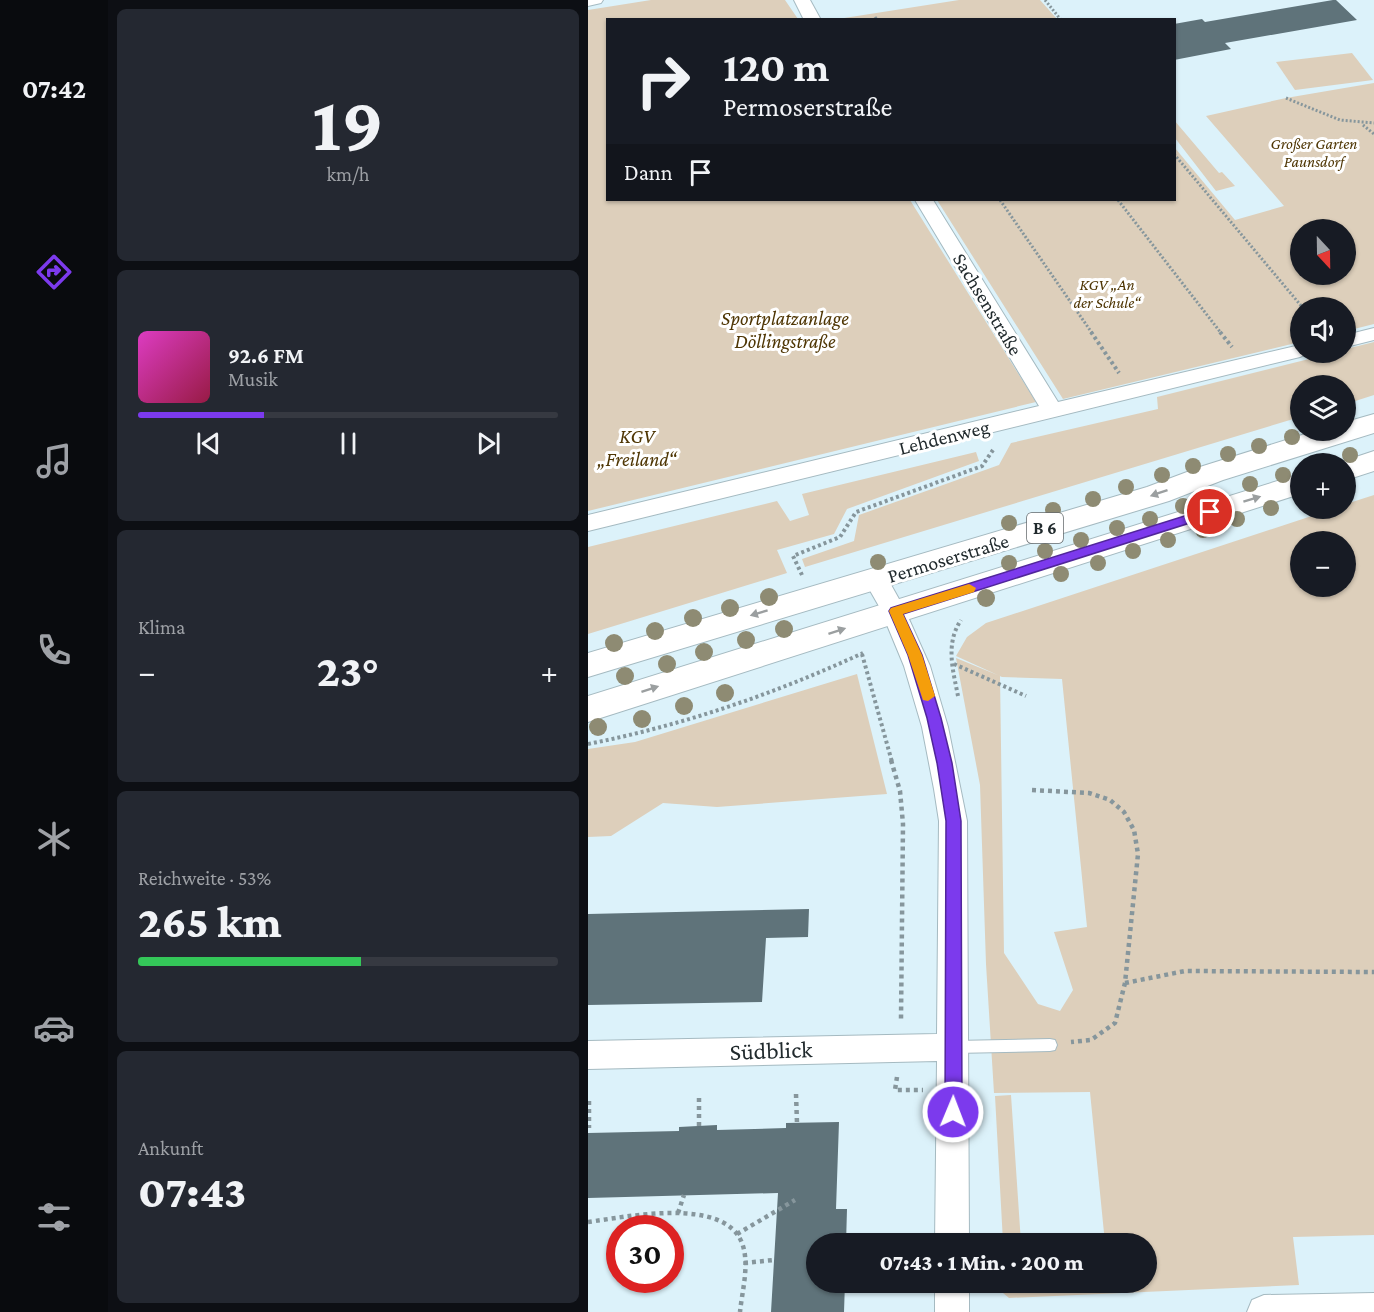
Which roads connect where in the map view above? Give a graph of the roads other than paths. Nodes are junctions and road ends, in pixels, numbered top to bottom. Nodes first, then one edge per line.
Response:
1 (595, 0) edge
2 (802, 0) edge
3 (588, 1) edge
4 (812, 18) edge
5 (925, 201) edge
6 (1374, 334) edge
7 (1356, 338) edge
8 (1290, 353) edge
9 (1052, 409) junction
10 (1374, 423) edge
11 (1374, 461) edge
12 (1356, 467) edge
13 (1290, 487) edge
14 (588, 523) edge
15 (876, 580) junction
16 (901, 622) junction
17 (588, 665) edge
18 (588, 709) edge
19 (1050, 1045) road end
20 (954, 1047) junction
21 (588, 1055) edge
22 (952, 1233) edge
23 (952, 1293) edge
24 (1374, 1310) edge
25 (952, 1312) edge
26 (1264, 1312) edge

1 - 3 street
2 - 4 street
5 - 9 street, Sachsenstraße
6 - 7 street
8 - 9 street, Lehdenweg
9 - 14 street, Lehdenweg
10 -> 15 main road, Permoserstraße / B 6
11 - 12 main road
16 -> 13 main road, Permoserstraße / B 6
15 - 16 street
15 -> 17 main road, Permoserstraße / B 6
18 -> 16 main road, Permoserstraße / B 6
16 - 20 street
19 - 20 lane
20 - 21 street, Südblick
20 - 22 street
23 - 25 street
24 - 26 street

